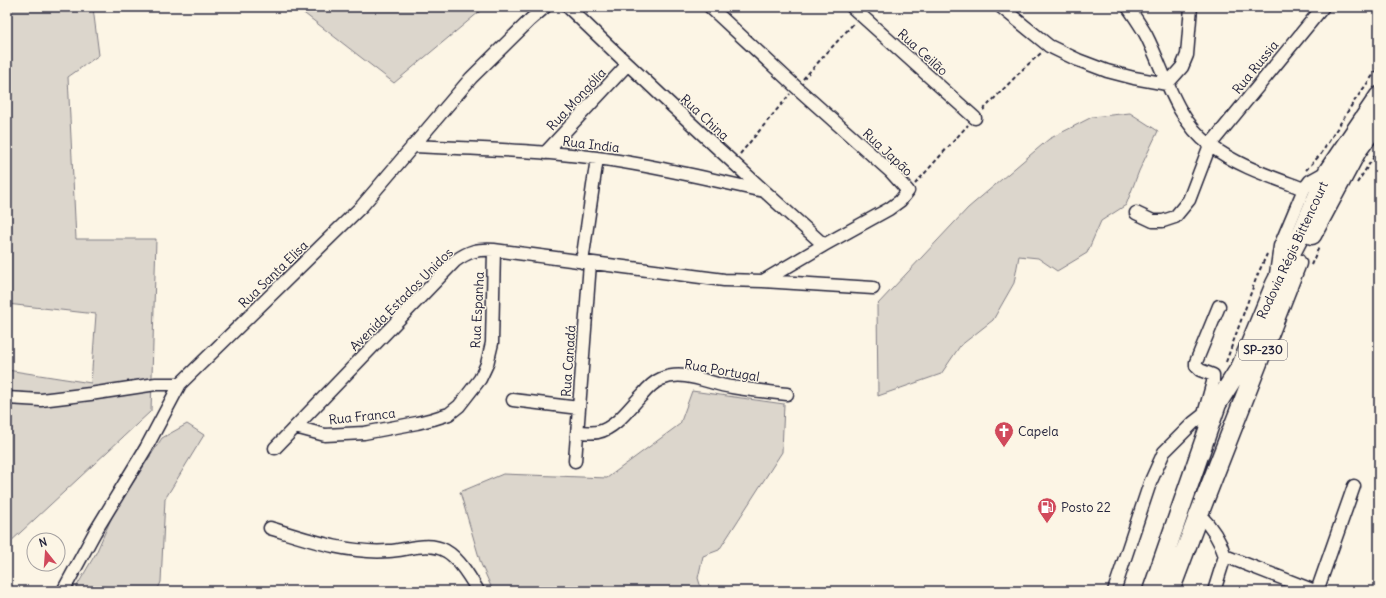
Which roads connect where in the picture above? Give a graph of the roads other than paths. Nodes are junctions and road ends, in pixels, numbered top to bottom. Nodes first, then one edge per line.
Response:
1 (545, 7) edge
2 (568, 7) edge
3 (710, 7) edge
4 (852, 7) edge
5 (1001, 7) edge
6 (1128, 7) edge
7 (1191, 7) edge
8 (1323, 7) edge
9 (627, 65) junction
10 (1168, 84) junction
11 (1379, 96) edge
12 (975, 118) road end
13 (1379, 120) edge
14 (1210, 145) junction
15 (412, 146) junction
16 (545, 153) junction
17 (597, 158) junction
18 (1328, 171) junction
19 (1300, 188) junction
20 (764, 191) junction
21 (1136, 213) dead end
22 (824, 245) junction
23 (494, 250) junction
24 (586, 263) junction
25 (763, 282) junction
26 (1275, 284) junction
27 (873, 288) dead end
28 (1219, 306) dead end
29 (180, 384) junction
30 (787, 394) dead end
31 (7, 398) edge
32 (513, 400) dead end
33 (579, 408) junction
34 (1210, 409) junction
35 (433, 419) joint
36 (295, 427) junction
37 (577, 432) junction
38 (275, 448) dead end
39 (575, 461) dead end
40 (1354, 486) dead end
41 (1199, 514) junction
42 (270, 528) dead end
43 (1225, 556) junction
44 (1112, 590) edge
45 (63, 591) edge
46 (478, 591) edge
47 (1152, 591) edge
48 (1170, 591) edge
49 (1214, 591) edge
50 (1316, 591) edge

1 - 15 street, Rua Santa Elisa
2 - 9 street, Rua China
3 - 22 street, Rua Japão
4 - 12 street, Rua Ceilão
5 - 10 street
6 - 10 street
7 - 10 street
8 - 14 street, Rua Russia
9 - 16 street, Rua Mongólia
9 - 20 street, Rua China
10 - 14 street
11 - 18 highway, Rodovia Régis Bittencourt / SP-230
13 - 41 highway, Rodovia Régis Bittencourt / SP-230
14 - 19 street
14 - 21 street, Rua Russia
15 - 16 street, Rua India
15 - 29 street, Rua Santa Elisa
16 - 17 street, Rua India
17 - 20 street, Rua India
17 - 24 street, Rua Canadá
18 - 19 street
18 - 26 highway, Rodovia Régis Bittencourt / SP-230
19 - 26 street
20 - 22 street, Rua China
22 - 25 street, Rua Japão
23 - 24 street, Avenida Estados Unidos
23 - 35 street, Rua Espanha
23 - 36 street, Avenida Estados Unidos
24 - 25 street, Avenida Estados Unidos
24 - 33 street, Rua Canadá
25 - 27 street
26 - 34 highway, Rodovia Régis Bittencourt / SP-230
28 - 34 street
29 - 31 street
29 - 45 street, Rua Santa Elisa
30 - 37 street, Rua Portugal
32 - 33 street
33 - 37 street, Rua Canadá
34 - 44 street
34 - 47 highway, Rodovia Régis Bittencourt / SP-230
35 - 36 street, Rua Franca
36 - 38 street, Avenida Estados Unidos
37 - 39 street, Rua Canadá
40 - 50 street
41 - 43 street
41 - 48 highway, Rodovia Régis Bittencourt / SP-230
42 - 46 street
43 - 49 street
43 - 50 street

